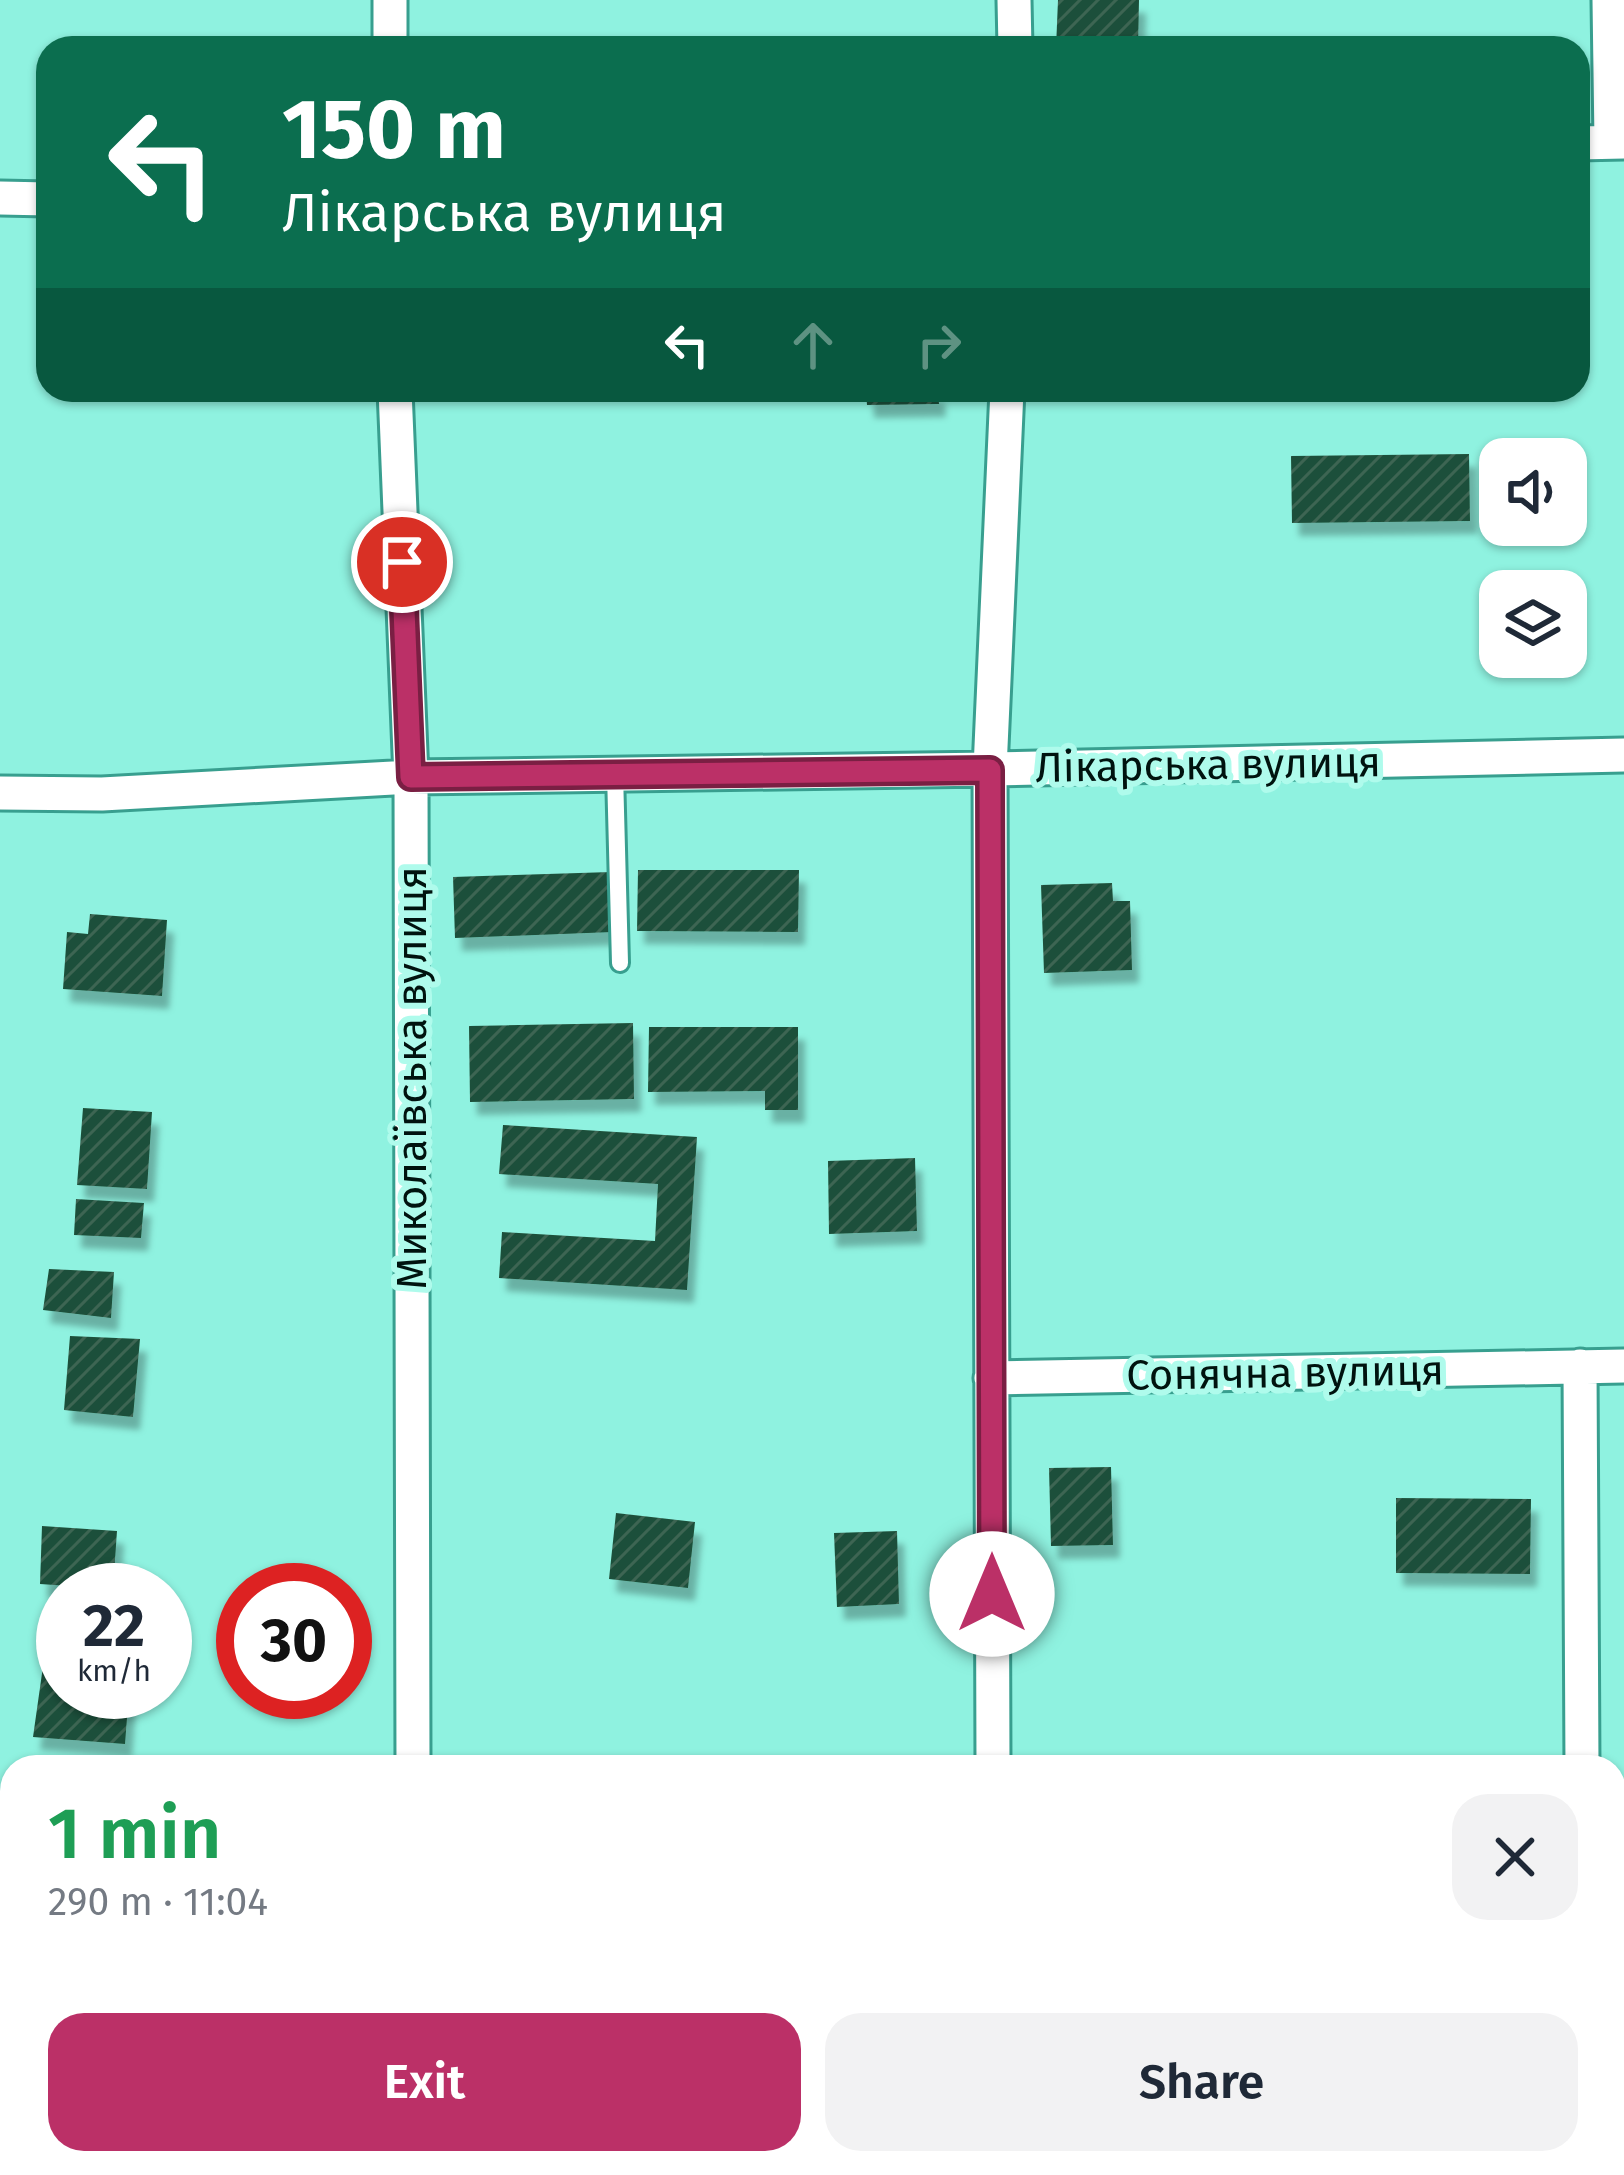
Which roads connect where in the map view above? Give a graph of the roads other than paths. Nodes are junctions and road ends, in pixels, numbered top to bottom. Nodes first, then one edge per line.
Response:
1 (390, 0) edge
2 (1014, 0) edge
3 (1609, 0) edge
4 (390, 36) edge
5 (1015, 36) edge
6 (1604, 143) edge
7 (0, 197) edge
8 (36, 198) edge
9 (395, 402) edge
10 (1006, 402) edge
11 (1624, 755) edge
12 (990, 770) junction
13 (615, 773) junction
14 (411, 777) junction
15 (0, 793) edge
16 (620, 963) dead end
17 (1580, 1366) junction
18 (1624, 1366) edge
19 (991, 1378) junction
20 (413, 1755) edge
21 (993, 1755) edge
22 (1582, 1755) edge

1 - 4 street
2 - 5 street
3 - 6 street
7 - 8 street
9 - 14 street, Миколаївська вулиця
10 - 12 street
11 - 12 street, Лікарська вулиця
12 - 13 street, Лікарська вулиця
12 - 19 street
13 - 14 street, Лікарська вулиця
13 - 16 lane
14 - 15 street, Лікарська вулиця
14 - 20 street, Миколаївська вулиця
17 - 18 street, Сонячна вулиця
17 - 19 street, Сонячна вулиця
17 - 22 street
19 - 21 street

